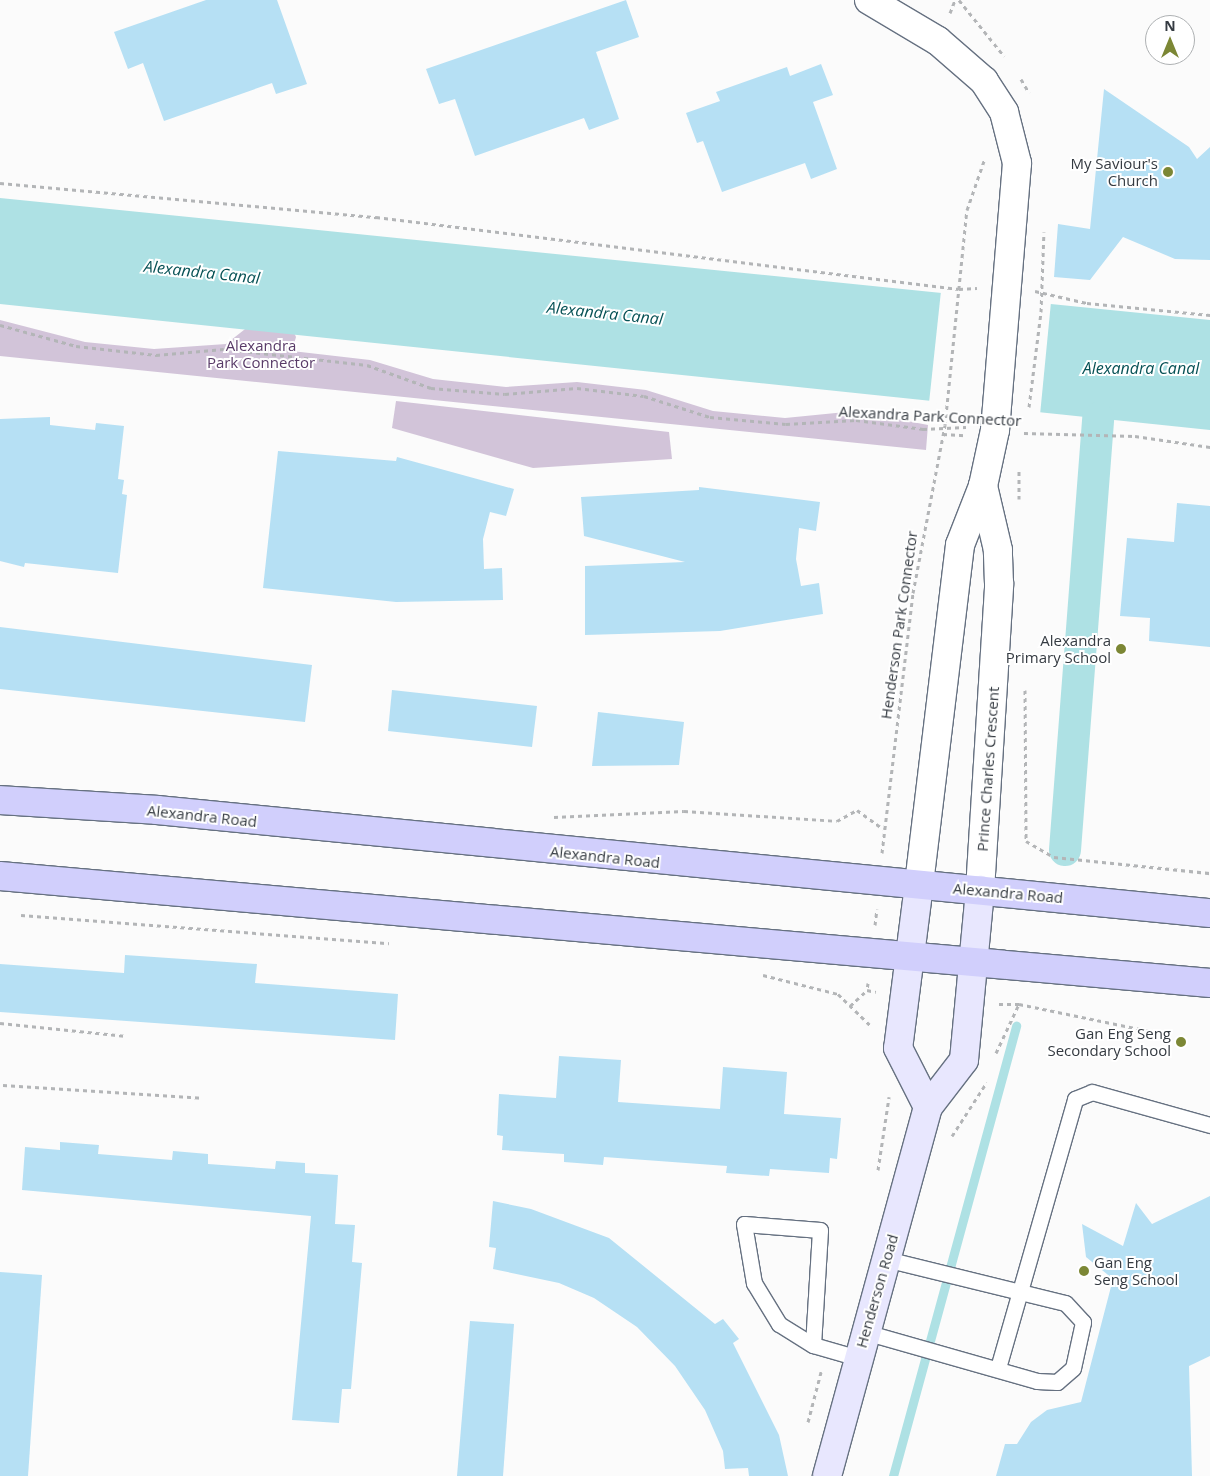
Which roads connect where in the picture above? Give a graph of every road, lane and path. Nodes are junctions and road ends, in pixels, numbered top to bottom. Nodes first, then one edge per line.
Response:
1 (869, 0) edge
2 (988, 148) dead end
3 (0, 183) edge
4 (1006, 285) junction
5 (958, 291) junction
6 (1041, 312) dead end
7 (1210, 315) edge
8 (0, 325) edge
9 (1028, 416) dead end
10 (944, 425) junction
11 (995, 430) junction
12 (1210, 447) edge
13 (983, 486) junction
14 (0, 800) edge
15 (551, 817) dead end
16 (1026, 841) dead end
17 (1210, 872) edge
18 (0, 876) edge
19 (918, 885) junction
20 (980, 890) junction
21 (1210, 913) edge
22 (21, 915) dead end
23 (399, 943) dead end
24 (908, 958) junction
25 (976, 964) junction
26 (756, 974) dead end
27 (1210, 983) edge
28 (867, 990) dead end
29 (1019, 1004) dead end
30 (850, 1006) junction
31 (0, 1023) edge
32 (876, 1033) dead end
33 (1159, 1033) dead end
34 (126, 1036) dead end
35 (3, 1085) dead end
36 (890, 1093) dead end
37 (202, 1098) dead end
38 (928, 1107) junction
39 (1210, 1125) edge
40 (876, 1180) dead end
41 (886, 1259) junction
42 (1020, 1292) junction
43 (865, 1332) junction
44 (820, 1347) junction
45 (858, 1358) junction
46 (998, 1368) junction
47 (806, 1431) dead end
48 (827, 1476) edge

1 - 4 street
2 - 5 path, Henderson Park Connector
3 - 5 path
4 - 5 path
4 - 7 path
4 - 11 street, Prince Charles Crescent
5 - 10 path, Henderson Park Connector
6 - 9 path
8 - 10 path, Alexandra Park Connector
10 - 11 path, Alexandra Park Connector
10 - 15 path, Henderson Park Connector
11 - 12 path, Alexandra Park Connector
11 - 13 street, Prince Charles Crescent
13 - 19 street, Prince Charles Crescent
13 - 20 street, Prince Charles Crescent
14 - 19 main road, Alexandra Road
16 - 17 path
18 - 24 main road
19 - 20 main road, Alexandra Road
19 - 24 main road, Prince Charles Crescent
20 - 21 main road, Alexandra Road
20 - 25 main road, Prince Charles Crescent
22 - 23 path
24 - 25 main road
24 - 38 main road
25 - 27 main road
25 - 38 main road, Henderson Road
26 - 30 path
28 - 30 path
29 - 33 path
30 - 32 path
31 - 34 path
35 - 37 path
36 - 40 path
38 - 41 main road, Henderson Road
39 - 42 lane
41 - 42 lane
41 - 43 main road, Henderson Road
42 - 46 lane
42 - 46 lane
43 - 45 main road, Henderson Road
43 - 46 lane
44 - 44 lane
44 - 45 lane
44 - 47 path
45 - 48 main road, Henderson Road

